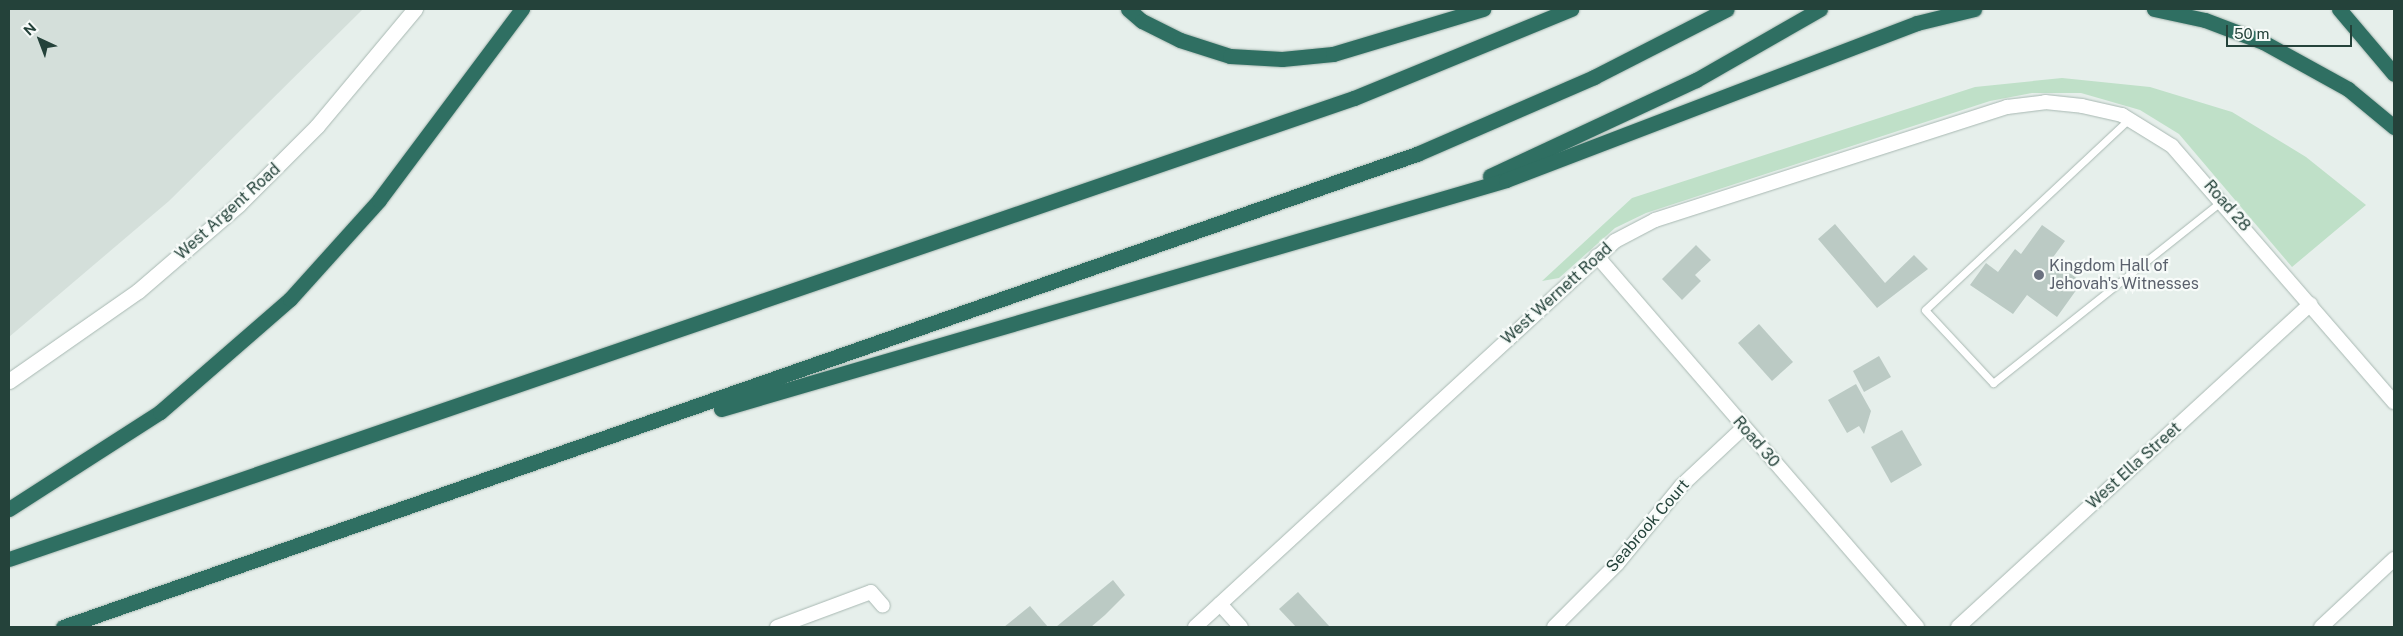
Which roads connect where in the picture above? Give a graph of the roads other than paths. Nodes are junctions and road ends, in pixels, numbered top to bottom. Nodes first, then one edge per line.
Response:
1 (415, 9) edge
2 (522, 9) edge
3 (1128, 9) edge
4 (1483, 9) edge
5 (1571, 9) edge
6 (1726, 9) edge
7 (1820, 9) edge
8 (1974, 9) edge
9 (2154, 9) edge
10 (2339, 9) edge
11 (2394, 74) edge
12 (2007, 107) joint
13 (2129, 119) junction
14 (2394, 127) edge
15 (1439, 200) junction
16 (2223, 200) junction
17 (1597, 256) junction
18 (2311, 304) junction
19 (9, 381) edge
20 (2394, 402) edge
21 (1744, 428) junction
22 (560, 456) junction
23 (9, 509) edge
24 (9, 559) edge
25 (2394, 559) edge
26 (1220, 604) junction
27 (883, 606) dead end
28 (63, 627) edge
29 (777, 627) edge
30 (1195, 627) edge
31 (1241, 627) edge
32 (1554, 627) edge
33 (1917, 627) edge
34 (1958, 627) edge
35 (2321, 627) edge

1 - 19 main road, West Argent Road
2 - 23 highway
3 - 4 highway
5 - 24 highway
6 - 22 highway
7 - 15 highway
8 - 15 highway
9 - 14 highway
10 - 11 highway
12 - 13 street, Road 28
12 - 17 street, West Wernett Road
13 - 16 street, Road 28
13 - 16 lane
15 - 22 highway
16 - 18 street, Road 28
17 - 21 street, Road 30
17 - 26 street, West Wernett Road
18 - 20 street, Road 28
18 - 34 street, West Ella Street
21 - 32 street, Seabrook Court
21 - 33 street, Road 30
22 - 28 highway
25 - 35 street
26 - 30 street, West Wernett Road
26 - 31 street
27 - 29 street

